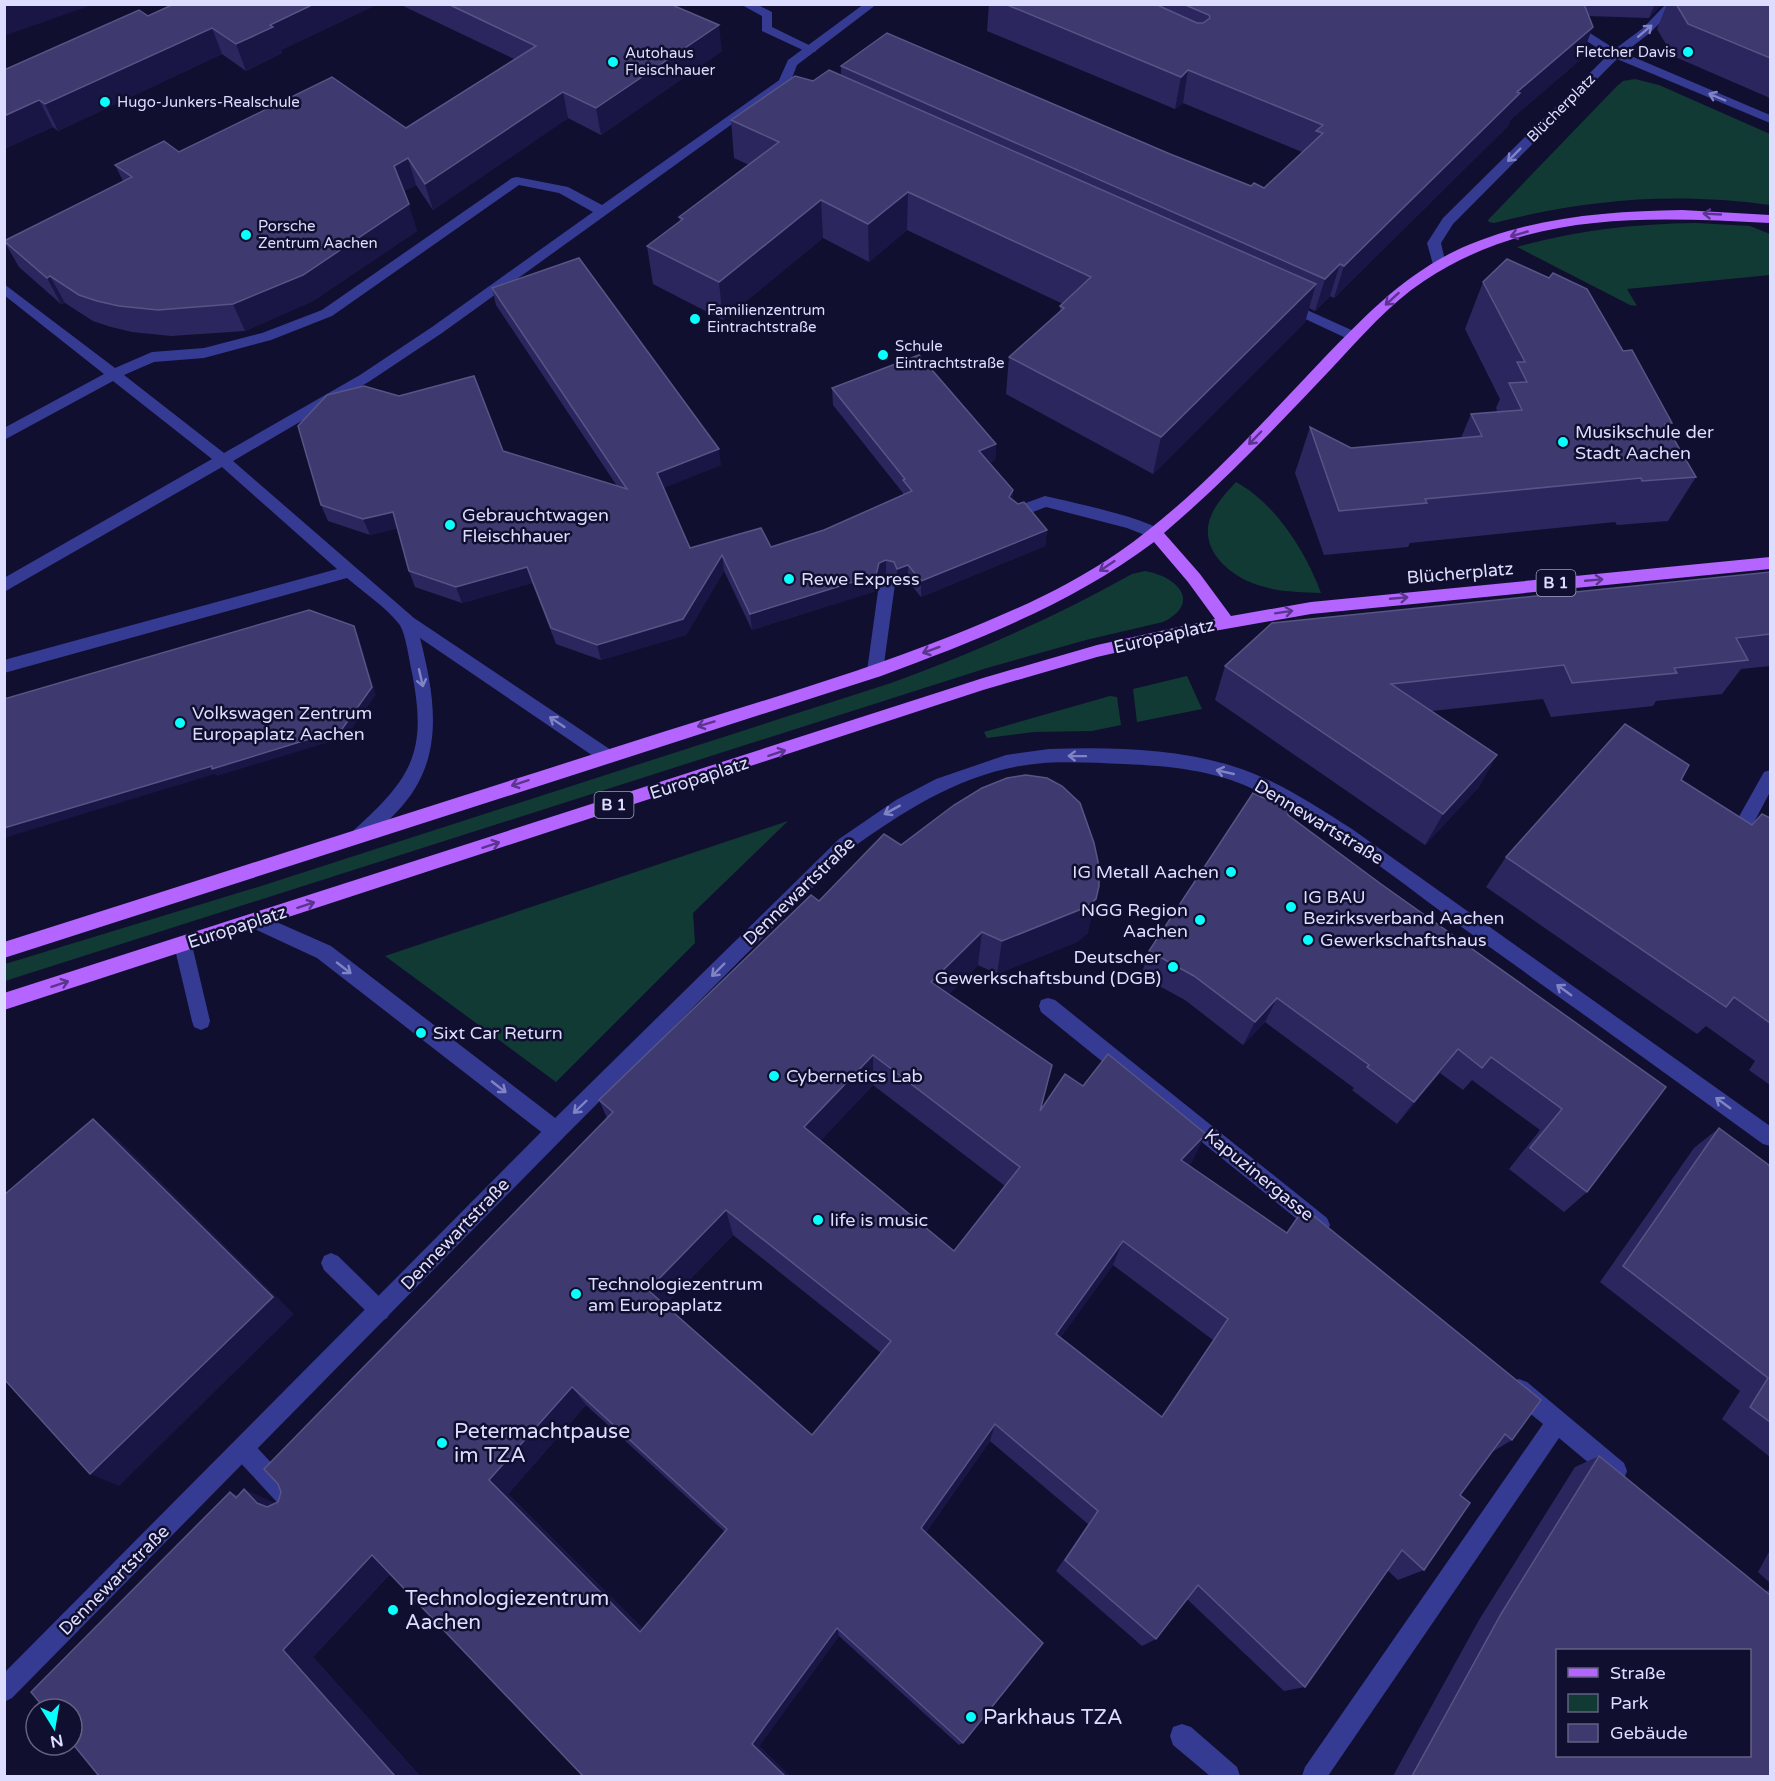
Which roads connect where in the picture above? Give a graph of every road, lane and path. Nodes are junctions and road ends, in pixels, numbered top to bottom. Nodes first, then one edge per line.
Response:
1 (745, 4) edge
2 (872, 4) edge
3 (1535, 4) edge
4 (1673, 4) edge
5 (811, 49) junction
6 (1615, 54) junction
7 (785, 80) junction
8 (828, 99) edge
9 (1770, 119) edge
10 (602, 211) junction
11 (1770, 219) edge
12 (1439, 265) junction
13 (4, 288) edge
14 (1279, 302) edge
15 (1353, 336) junction
16 (114, 374) junction
17 (4, 435) edge
18 (222, 459) junction
19 (1017, 512) edge
20 (1155, 533) junction
21 (1770, 563) edge
22 (351, 571) junction
23 (887, 584) edge
24 (4, 586) edge
25 (408, 621) junction
26 (1226, 621) junction
27 (4, 667) edge
28 (875, 670) junction
29 (605, 756) junction
30 (1770, 777) edge
31 (360, 835) junction
32 (1770, 846) edge
33 (256, 921) junction
34 (183, 945) junction
35 (4, 950) edge
36 (4, 1002) edge
37 (1048, 1006) dead end
38 (201, 1021) dead end
39 (556, 1131) junction
40 (1770, 1137) edge
41 (1340, 1241) edge
42 (331, 1263) dead end
43 (380, 1311) junction
44 (1502, 1377) edge
45 (1557, 1422) junction
46 (243, 1449) junction
47 (1628, 1481) edge
48 (297, 1507) edge
49 (4, 1690) edge
50 (1182, 1736) dead end
51 (1228, 1776) edge
52 (1314, 1776) edge

1 - 5 street
2 - 5 street
3 - 6 street
6 -> 4 street, Blücherplatz
5 - 7 street
9 -> 6 street
6 -> 12 street, Blücherplatz
7 - 8 street
7 - 10 street
10 - 16 street
10 - 18 street
11 -> 12 main road
12 -> 15 main road
13 - 16 street
14 - 15 street
15 -> 20 main road
16 - 17 street
16 - 18 street
18 - 22 street
18 - 24 street
19 - 20 street
20 - 26 main road
20 -> 28 main road
26 -> 21 main road, Blücherplatz / B 1
22 - 25 street
22 - 27 street
23 - 28 street
29 -> 25 street
25 -> 31 street
33 -> 26 main road, Europaplatz / B 1
28 -> 29 main road
29 -> 31 main road
30 - 32 street
31 - 35 main road
33 - 34 main road, Europaplatz / B 1
33 -> 39 street
36 -> 34 main road, Europaplatz / B 1
34 - 38 street
37 - 41 street, Kapuzinergasse
40 -> 39 street, Dennewartstraße
39 - 43 street, Dennewartstraße
42 - 43 street
43 - 46 street, Dennewartstraße
44 - 45 street
45 - 47 street
45 - 52 street
46 - 48 street
46 - 49 street, Dennewartstraße
50 - 51 street

